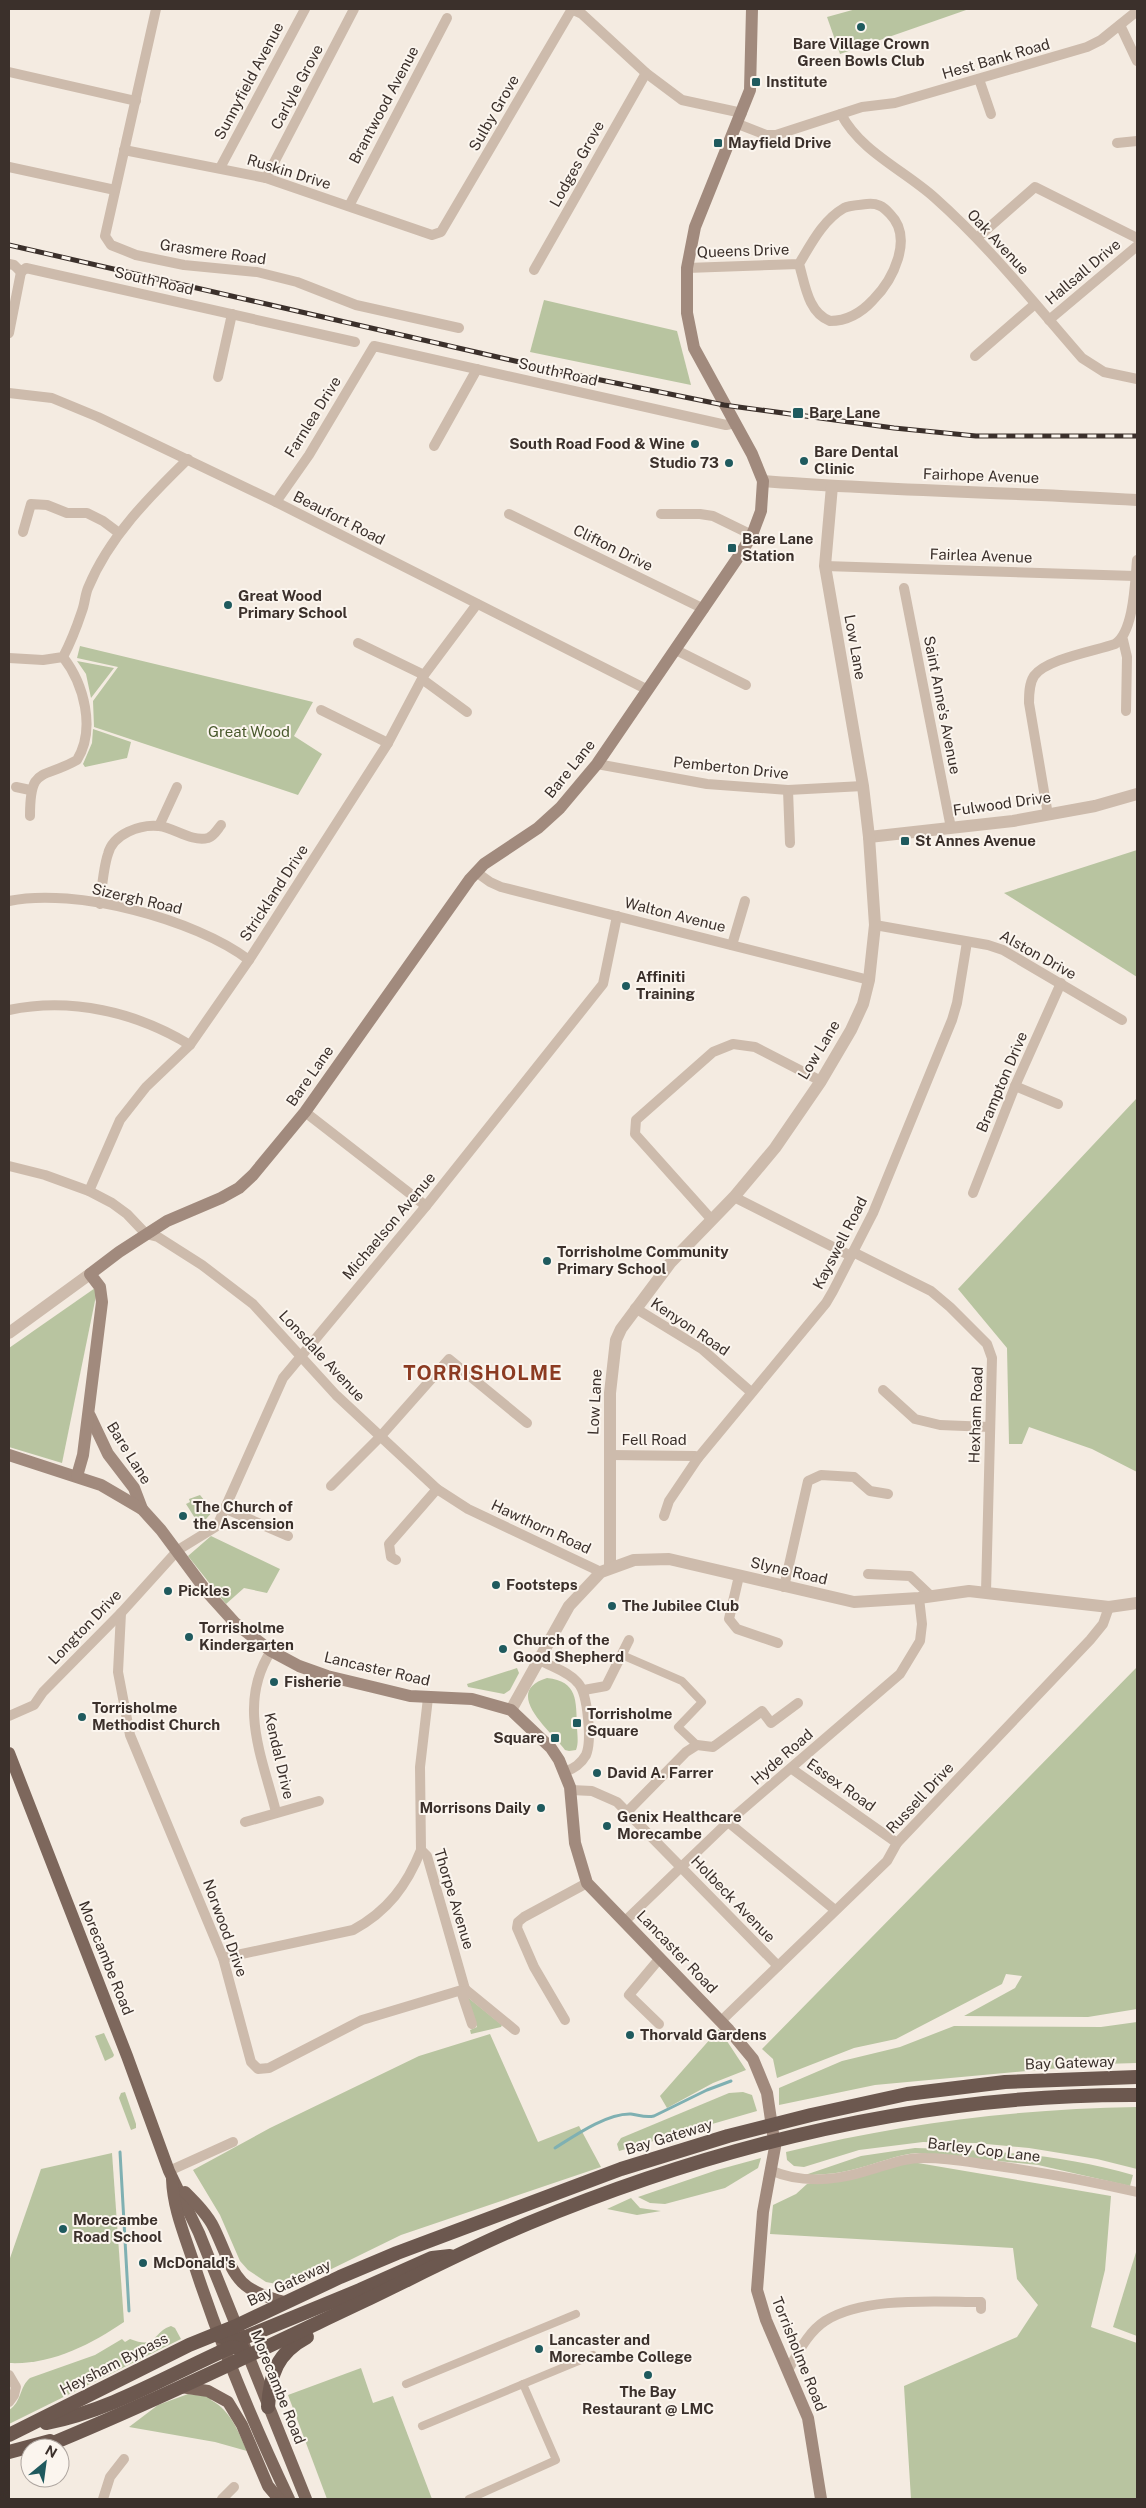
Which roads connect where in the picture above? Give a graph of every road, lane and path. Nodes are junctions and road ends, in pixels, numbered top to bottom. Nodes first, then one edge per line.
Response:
1 (156, 9) edge
2 (305, 9) edge
3 (354, 9) edge
4 (572, 9) edge
5 (752, 9) edge
6 (1137, 11) edge
7 (447, 18) dead end
8 (1120, 25) junction
9 (1137, 61) edge
10 (9, 72) edge
11 (646, 73) junction
12 (980, 79) junction
13 (136, 101) junction
14 (841, 114) junction
15 (991, 114) dead end
16 (740, 118) junction
17 (1137, 141) edge
18 (1116, 143) dead end
19 (124, 150) junction
20 (9, 167) edge
21 (220, 168) junction
22 (266, 178) junction
23 (115, 190) junction
24 (349, 206) junction
25 (441, 232) joint
26 (977, 238) junction
27 (1137, 238) edge
28 (1137, 246) edge
29 (9, 264) edge
30 (799, 264) junction
31 (688, 268) junction
32 (534, 270) dead end
33 (21, 272) junction
34 (1035, 304) junction
35 (232, 314) junction
36 (1049, 320) junction
37 (459, 328) dead end
38 (9, 333) edge
39 (355, 342) dead end
40 (374, 346) joint
41 (975, 356) dead end
42 (477, 369) junction
43 (218, 376) dead end
44 (1137, 379) edge
45 (9, 393) edge
46 (735, 423) junction
47 (434, 446) dead end
48 (188, 459) junction
49 (763, 480) junction
50 (832, 486) junction
51 (1137, 500) edge
52 (276, 502) junction
53 (509, 514) dead end
54 (661, 514) dead end
55 (23, 532) dead end
56 (119, 533) junction
57 (752, 535) junction
58 (1137, 560) edge
59 (825, 566) junction
60 (1135, 576) junction
61 (904, 588) dead end
62 (477, 604) junction
63 (704, 609) junction
64 (1122, 640) junction
65 (358, 643) dead end
66 (676, 650) junction
67 (63, 656) junction
68 (9, 658) edge
69 (423, 677) junction
70 (746, 685) dead end
71 (648, 690) junction
72 (321, 710) dead end
73 (1126, 711) dead end
74 (466, 712) dead end
75 (388, 743) junction
76 (597, 764) junction
77 (863, 786) junction
78 (16, 787) dead end
79 (177, 787) dead end
80 (30, 790) junction
81 (788, 790) junction
82 (1137, 794) edge
83 (1048, 815) junction
84 (30, 816) dead end
85 (221, 825) dead end
86 (159, 826) junction
87 (951, 828) junction
88 (869, 837) junction
89 (790, 843) dead end
90 (476, 872) junction
91 (9, 900) edge
92 (745, 901) dead end
93 (100, 904) junction
94 (617, 916) junction
95 (874, 926) junction
96 (967, 942) junction
97 (732, 945) junction
98 (249, 960) junction
99 (870, 980) junction
100 (1061, 983) junction
101 (9, 1010) edge
102 (1122, 1020) dead end
103 (190, 1045) junction
104 (821, 1081) junction
105 (1015, 1086) junction
106 (1058, 1104) dead end
107 (305, 1112) junction
108 (9, 1166) edge
109 (89, 1191) junction
110 (974, 1193) dead end
111 (734, 1197) junction
112 (426, 1206) junction
113 (712, 1220) junction
114 (146, 1234) junction
115 (852, 1254) junction
116 (90, 1274) junction
117 (635, 1308) junction
118 (9, 1333) edge
119 (301, 1355) junction
120 (883, 1390) dead end
121 (751, 1392) junction
122 (89, 1413) junction
123 (527, 1423) dead end
124 (990, 1427) junction
125 (380, 1437) junction
126 (9, 1455) edge
127 (610, 1455) junction
128 (698, 1458) junction
129 (78, 1476) junction
130 (331, 1486) dead end
131 (437, 1489) junction
132 (888, 1494) dead end
133 (142, 1509) junction
134 (226, 1509) junction
135 (468, 1509) joint
136 (664, 1516) dead end
137 (288, 1536) dead end
138 (178, 1550) junction
139 (396, 1560) dead end
140 (606, 1570) junction
141 (868, 1574) dead end
142 (739, 1576) junction
143 (784, 1587) junction
144 (986, 1592) junction
145 (925, 1597) junction
146 (1137, 1603) edge
147 (1109, 1607) junction
148 (121, 1613) junction
149 (629, 1640) dead end
150 (778, 1643) dead end
151 (271, 1651) junction
152 (622, 1655) junction
153 (538, 1659) junction
154 (584, 1690) junction
155 (428, 1698) junction
156 (798, 1703) dead end
157 (511, 1710) junction
158 (9, 1716) edge
159 (697, 1745) junction
160 (9, 1752) edge
161 (792, 1769) junction
162 (565, 1772) junction
163 (571, 1790) junction
164 (319, 1801) dead end
165 (628, 1811) junction
166 (276, 1812) junction
167 (246, 1822) dead end
168 (728, 1822) junction
169 (897, 1843) junction
170 (421, 1850) junction
171 (682, 1867) junction
172 (587, 1883) junction
173 (835, 1910) junction
174 (625, 1921) junction
175 (223, 1958) junction
176 (660, 1958) junction
177 (778, 1966) junction
178 (463, 1990) junction
179 (565, 2020) dead end
180 (721, 2021) junction
181 (472, 2024) dead end
182 (659, 2024) dead end
183 (515, 2030) dead end
184 (1137, 2076) edge
185 (1137, 2094) edge
186 (233, 2142) dead end
187 (771, 2166) junction
188 (173, 2178) junction
189 (1137, 2192) edge
190 (458, 2255) junction
191 (284, 2302) junction
192 (362, 2302) junction
193 (981, 2302) dead end
194 (576, 2314) dead end
195 (218, 2334) junction
196 (243, 2343) junction
197 (225, 2350) junction
198 (593, 2355) dead end
199 (230, 2364) junction
200 (788, 2370) junction
201 (9, 2375) edge
202 (406, 2384) dead end
203 (523, 2384) junction
204 (181, 2387) junction
205 (9, 2402) edge
206 (268, 2407) junction
207 (30, 2426) junction
208 (422, 2426) dead end
209 (9, 2435) edge
210 (66, 2438) edge
211 (124, 2459) dead end
212 (234, 2487) dead end
213 (103, 2499) edge
214 (222, 2499) edge
215 (279, 2499) edge
216 (289, 2499) edge
217 (306, 2499) edge
218 (469, 2499) edge
219 (821, 2499) edge

1 - 13 street, Grasmere Road
2 - 21 street, Sunnyfield Avenue
3 - 22 street, Carlyle Grove
4 - 11 street
4 - 25 street, Sulby Grove
5 - 16 main road, Bare Lane
6 - 8 street, Hest Bank Road
7 - 24 street, Brantwood Avenue
8 - 9 street
8 - 12 street, Hest Bank Road
10 - 13 street
11 - 16 street
11 - 32 street, Lodges Grove
12 - 14 street, Hest Bank Road
12 - 15 street
13 - 19 street, Grasmere Road
14 - 16 street, Hest Bank Road
14 - 26 street, Oak Avenue
16 - 31 main road, Bare Lane
17 - 18 street
19 - 21 street, Ruskin Drive
19 - 23 street, Grasmere Road
20 - 23 street
21 - 22 street, Ruskin Drive
22 - 24 street, Ruskin Drive
23 - 37 street, Grasmere Road
24 - 25 street, Ruskin Drive
26 - 27 street
26 - 34 street, Oak Avenue
28 - 36 street, Hallsall Drive
29 - 33 street
30 - 30 street, Queens Drive
30 - 31 street, Queens Drive
31 - 46 main road, Bare Lane
33 - 35 street, South Road
33 - 38 street
34 - 36 street, Oak Avenue
34 - 41 street
35 - 39 street, South Road
35 - 43 street
36 - 44 street, Oak Avenue
40 - 42 street, South Road
40 - 52 street, Farnlea Drive
42 - 46 street, South Road
42 - 47 street
45 - 48 street, Beaufort Road
46 - 49 main road, Bare Lane
48 - 52 street, Beaufort Road
48 - 56 street
49 - 50 street, Fairhope Avenue
49 - 57 main road, Bare Lane
50 - 51 street, Fairhope Avenue
50 - 59 street, Low Lane
52 - 62 street, Beaufort Road
53 - 63 street, Clifton Drive
54 - 57 street
55 - 56 street
56 - 67 street
57 - 63 main road, Bare Lane
58 - 60 street
59 - 60 street, Fairlea Avenue
59 - 77 street, Low Lane
60 - 64 street
61 - 87 street, Saint Anne's Avenue
62 - 69 street, Strickland Drive
62 - 71 street, Beaufort Road
63 - 66 main road, Bare Lane
64 - 73 street
64 - 83 street
65 - 69 street
66 - 70 street
66 - 71 main road, Bare Lane
67 - 68 street
67 - 80 street
69 - 74 street
69 - 75 street, Strickland Drive
71 - 76 main road, Bare Lane
72 - 75 street
75 - 98 street, Strickland Drive
76 - 81 street, Pemberton Drive
76 - 90 main road, Bare Lane
77 - 81 street, Pemberton Drive
77 - 88 street, Low Lane
78 - 80 street
79 - 86 street
80 - 84 street
81 - 89 street
82 - 83 street, Fulwood Drive
83 - 87 street, Fulwood Drive
85 - 86 street
86 - 93 street
87 - 88 street, Fulwood Drive
88 - 95 street, Low Lane
90 - 94 street, Walton Avenue
90 - 107 main road, Bare Lane
91 - 93 street, Sizergh Road
92 - 97 street
93 - 98 street, Sizergh Road
94 - 97 street, Walton Avenue
94 - 112 street, Michaelson Avenue
95 - 96 street, Alston Drive
95 - 99 street, Low Lane
96 - 100 street, Alston Drive
96 - 115 street, Kayswell Road
97 - 99 street, Walton Avenue
98 - 103 street, Strickland Drive
99 - 104 street, Low Lane
100 - 102 street, Alston Drive
100 - 105 street, Brampton Drive
101 - 103 street
103 - 109 street, Strickland Drive
104 - 111 street, Low Lane
104 - 113 street
105 - 106 street
105 - 110 street, Brampton Drive
107 - 112 street
107 - 114 main road, Bare Lane
108 - 109 street
109 - 114 street
111 - 113 street, Low Lane
111 - 115 street, Hexham Road
112 - 119 street, Michaelson Avenue
113 - 117 street, Low Lane
114 - 116 main road, Bare Lane
114 - 119 street, Lonsdale Avenue
115 - 121 street, Kayswell Road
115 - 124 street, Hexham Road
116 - 118 street
116 - 122 main road, Bare Lane
117 - 121 street, Kenyon Road
117 - 127 street, Low Lane
119 - 125 street, Lonsdale Avenue
119 - 134 street, Michaelson Avenue
120 - 124 street
121 - 128 street, Kayswell Road
122 - 129 main road, Bare Lane
122 - 133 main road, Bare Lane
123 - 125 street
124 - 144 street, Hexham Road
125 - 130 street
125 - 131 street, Lonsdale Avenue
126 - 129 main road, Lancaster Road
127 - 128 street, Fell Road
127 - 140 street, Low Lane
128 - 136 street, Kayswell Road
129 - 133 main road, Lancaster Road
131 - 135 street, Lonsdale Avenue
131 - 139 street
132 - 143 street
133 - 138 main road, Lancaster Road
134 - 137 street
134 - 138 street, Michaelson Avenue
135 - 140 street, Hawthorn Road
138 - 148 street, Longton Drive
138 - 151 main road, Lancaster Road
140 - 142 street, Slyne Road
140 - 153 street
141 - 145 street
142 - 143 street, Slyne Road
142 - 150 street
143 - 145 street, Slyne Road
144 - 145 street, Slyne Road
144 - 147 street, Slyne Road
145 - 161 street, Hyde Road
146 - 147 street, Slyne Road
147 - 169 street, Russell Drive
148 - 158 street, Longton Drive
148 - 175 street, Norwood Drive
149 - 152 street
151 - 155 main road, Lancaster Road
151 - 166 street, Kendal Drive
152 - 154 street
152 - 159 street
153 - 154 street
153 - 157 street
154 - 162 street
155 - 157 main road, Lancaster Road
155 - 170 street, Thorpe Avenue
156 - 159 street
157 - 162 main road, Lancaster Road
159 - 165 street
160 - 188 main road, Morecambe Road
161 - 168 street, Hyde Road
161 - 169 street, Essex Road
162 - 163 main road, Lancaster Road
163 - 165 street, Holbeck Avenue
163 - 172 main road, Lancaster Road
164 - 166 street, Kendal Drive
165 - 171 street, Holbeck Avenue
166 - 167 street, Kendal Drive
168 - 171 street, Hyde Road
168 - 173 street
169 - 173 street, Russell Drive
170 - 175 street
170 - 178 street, Thorpe Avenue
171 - 174 street, Hyde Road
171 - 177 street, Holbeck Avenue
172 - 174 main road, Lancaster Road
172 - 179 street
173 - 177 street, Russell Drive
174 - 176 main road, Lancaster Road
175 - 178 street, Norwood Drive
176 - 180 main road, Lancaster Road
176 - 182 street
177 - 180 street, Russell Drive
178 - 181 street, Thorpe Avenue
178 - 183 street
180 - 187 main road, Lancaster Road
184 - 191 highway, Bay Gateway
185 - 190 highway
186 - 188 street
187 - 189 street, Barley Cop Lane
187 - 200 main road, Torrisholme Road
188 - 191 main road
188 - 195 main road, Morecambe Road
188 - 196 main road, Morecambe Road
190 - 192 highway
190 - 196 highway
191 - 196 highway, Bay Gateway
192 - 196 highway
192 - 206 highway
193 - 200 street
194 - 202 street
195 - 196 highway, Heysham Bypass
195 - 197 main road, Morecambe Road
195 - 207 highway, Heysham Bypass
196 - 197 highway
196 - 199 highway
196 - 206 main road, Morecambe Road
197 - 199 main road, Morecambe Road
197 - 207 highway
198 - 203 street
199 - 204 highway
199 - 216 main road, Morecambe Road
200 - 219 main road, Torrisholme Road
201 - 205 street
203 - 208 street
203 - 218 street
204 - 210 highway
204 - 215 main road
206 - 217 main road, Morecambe Road
207 - 209 highway, Heysham Bypass
211 - 213 street
212 - 214 street

